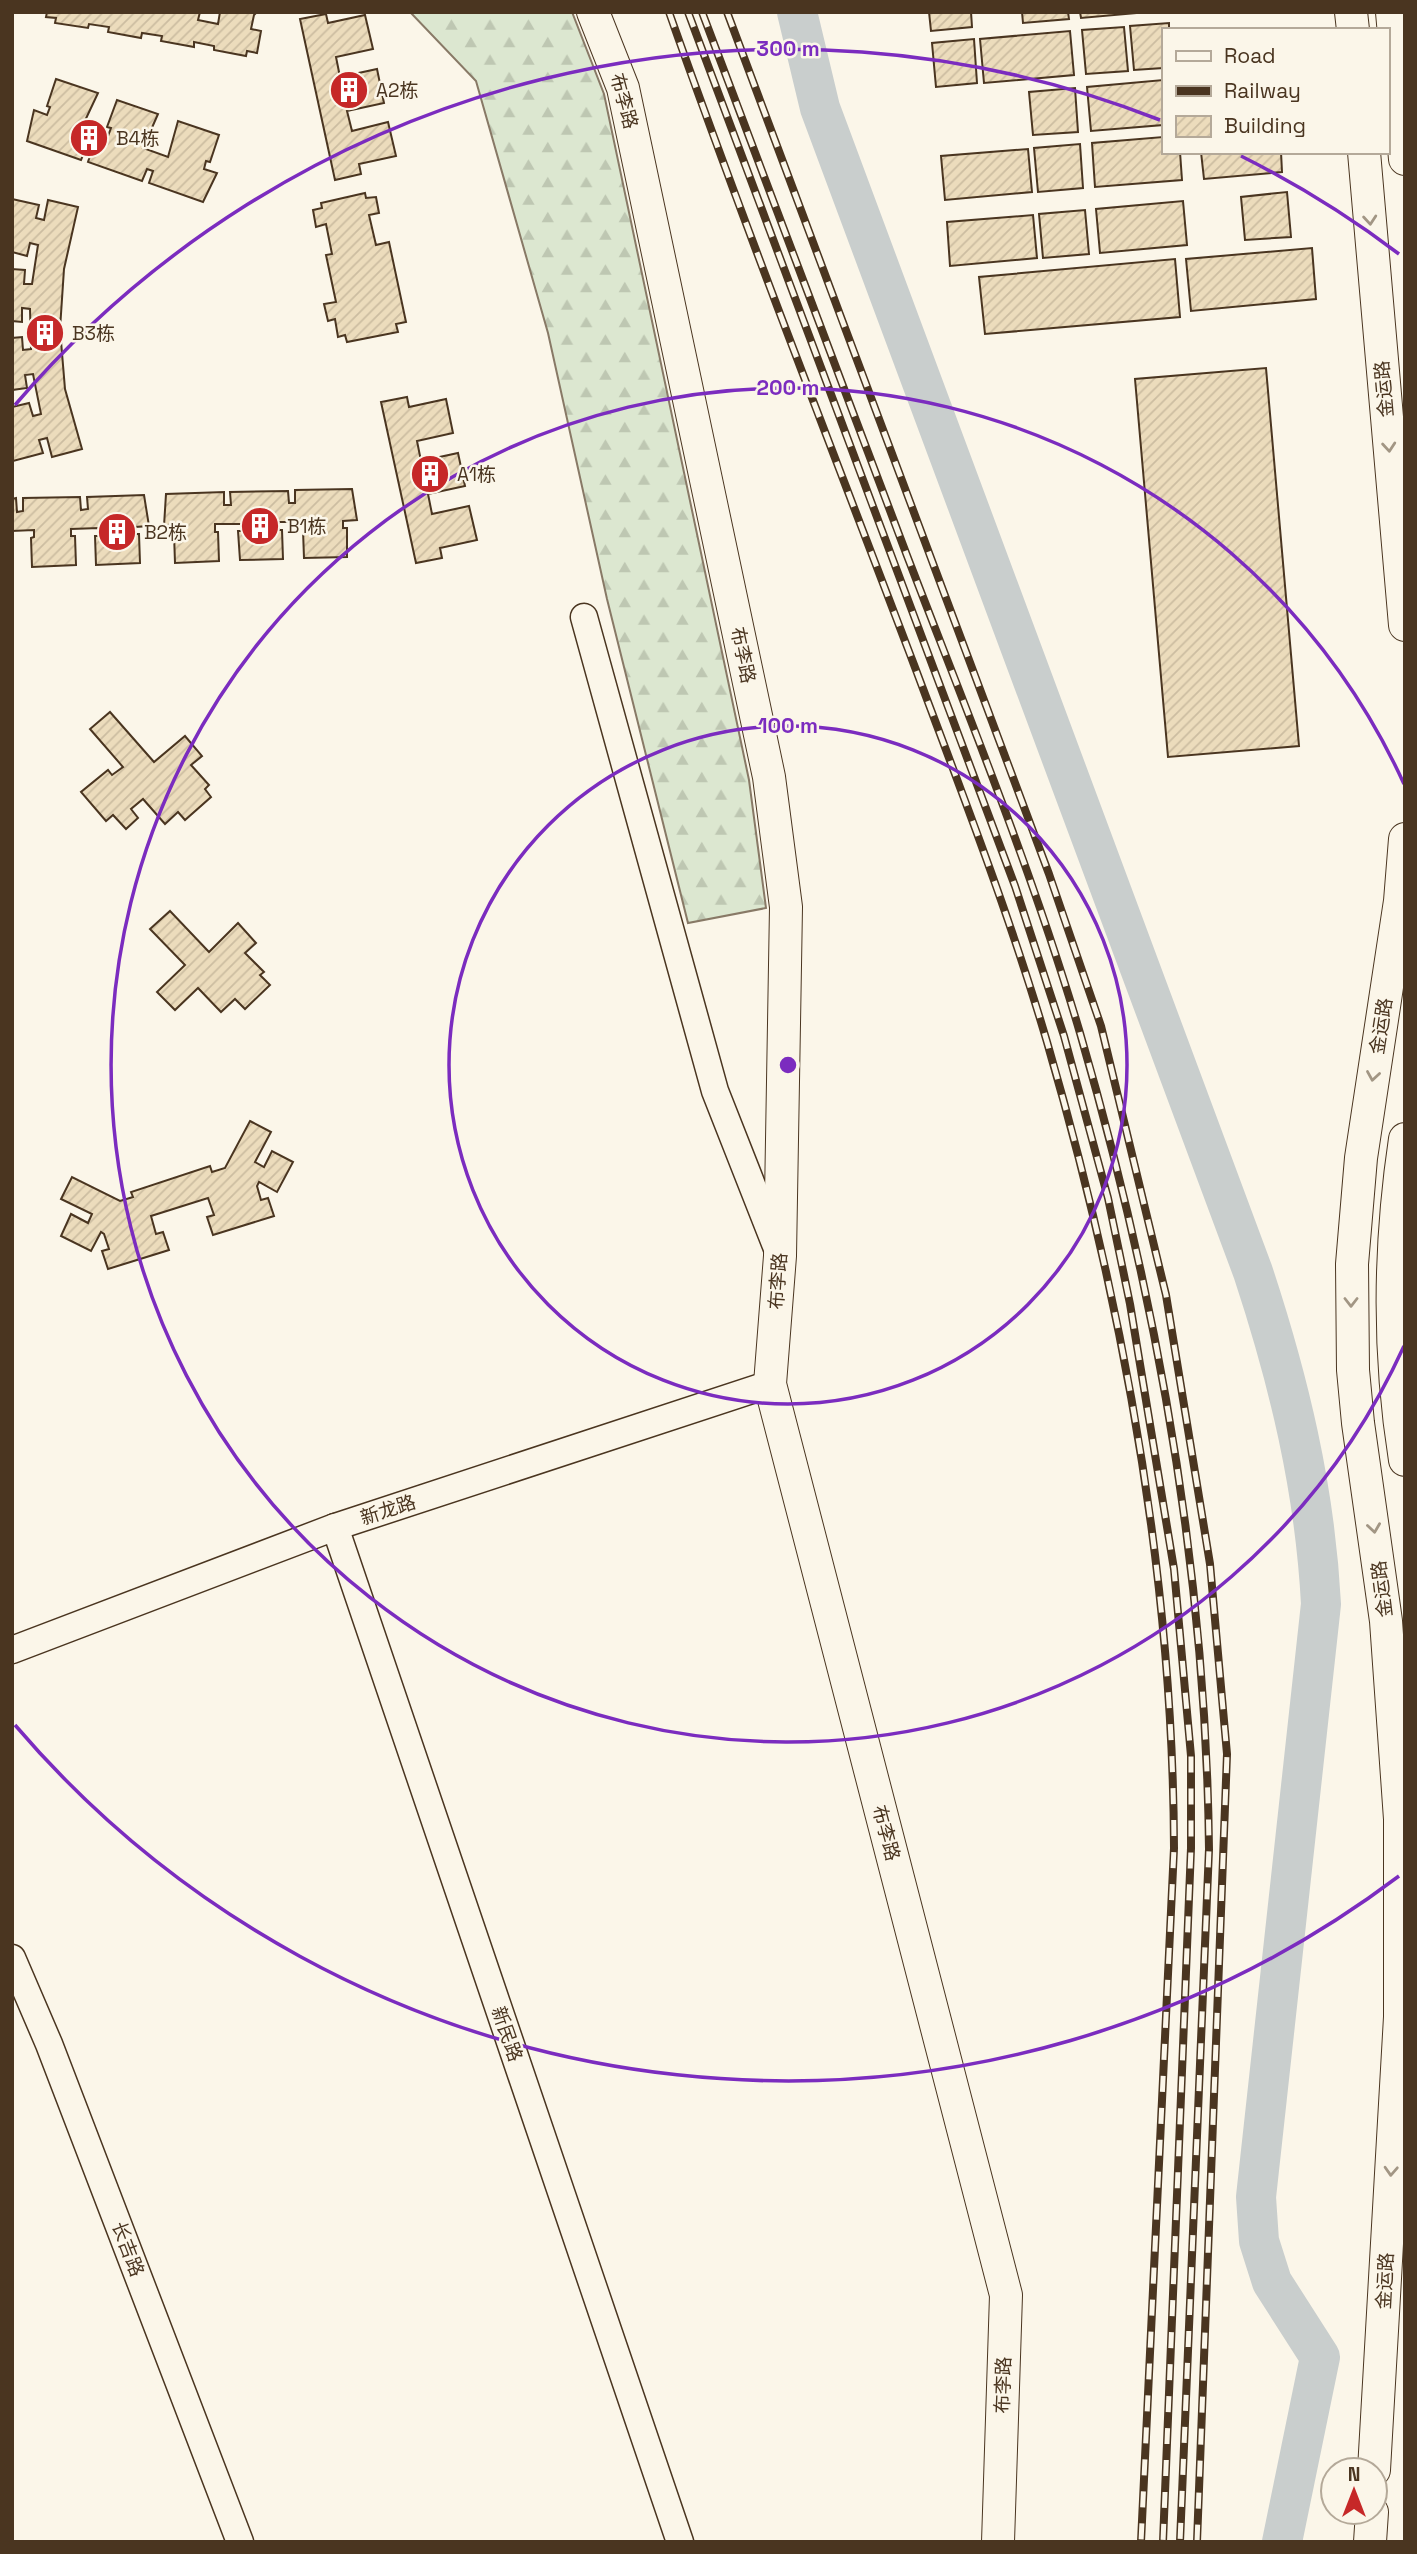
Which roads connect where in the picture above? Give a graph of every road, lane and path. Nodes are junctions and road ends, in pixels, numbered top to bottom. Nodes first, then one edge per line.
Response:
1 (593, 12) edge
2 (1392, 12) edge
3 (1364, 154) edge
4 (1405, 159) edge
5 (584, 617) dead end
6 (1405, 625) edge
7 (1405, 839) edge
8 (1405, 1139) edge
9 (780, 1256) junction
10 (770, 1384) junction
11 (1405, 1460) edge
12 (335, 1527) junction
13 (12, 1650) edge
14 (12, 1958) edge
15 (1375, 2456) edge
16 (240, 2542) edge
17 (680, 2542) edge
18 (998, 2542) edge

1 - 9 main road, 布李路
2 - 4 main road
3 -> 6 main road, 金运路
5 - 9 street
7 -> 15 main road, 金运路
8 - 11 main road
9 - 10 main road, 布李路
10 - 12 street, 新龙路
10 - 18 main road, 布李路
12 - 13 street, 新龙路
12 - 17 street, 新民路
14 - 16 street, 长吉路

